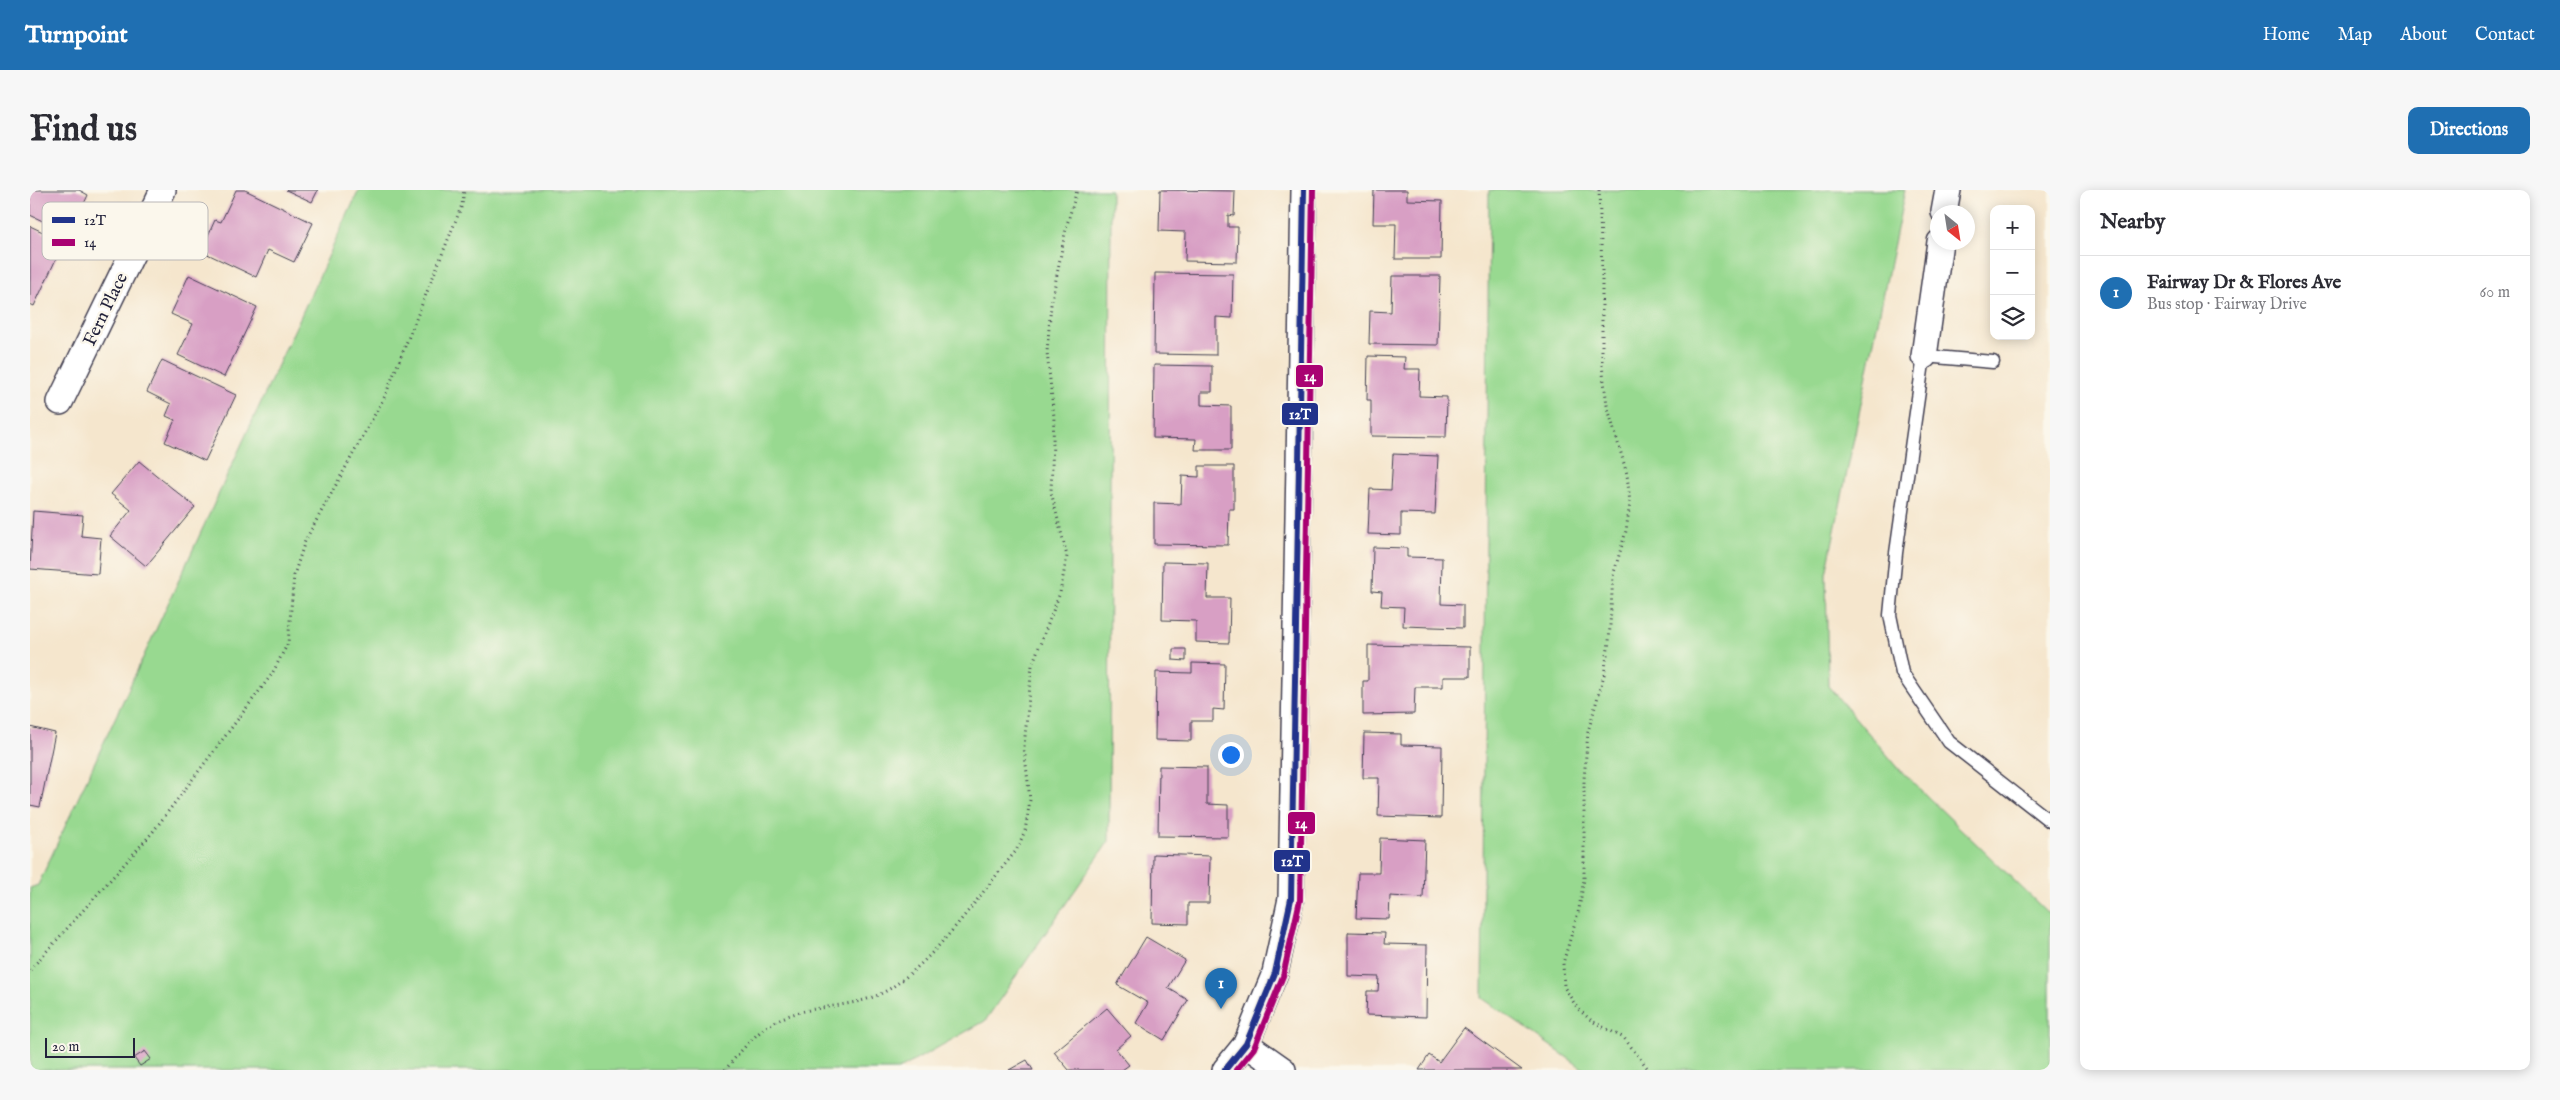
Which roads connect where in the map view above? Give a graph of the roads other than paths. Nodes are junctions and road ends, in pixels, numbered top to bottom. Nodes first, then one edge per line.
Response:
1 (164, 190) edge
2 (1304, 190) edge
3 (1948, 190) edge
4 (158, 202) edge
5 (1945, 205) edge
6 (1939, 250) edge
7 (130, 260) edge
8 (1924, 356) junction
9 (1993, 362) dead end
10 (60, 402) dead end
11 (2050, 821) edge
12 (1246, 1044) junction
13 (1225, 1070) edge
14 (1283, 1070) edge

1 - 4 street, Fern Place
2 - 12 street
3 - 5 street
6 - 8 street
7 - 10 street, Fern Place
8 - 9 lane
8 - 11 lane
12 - 13 street
12 - 14 street

